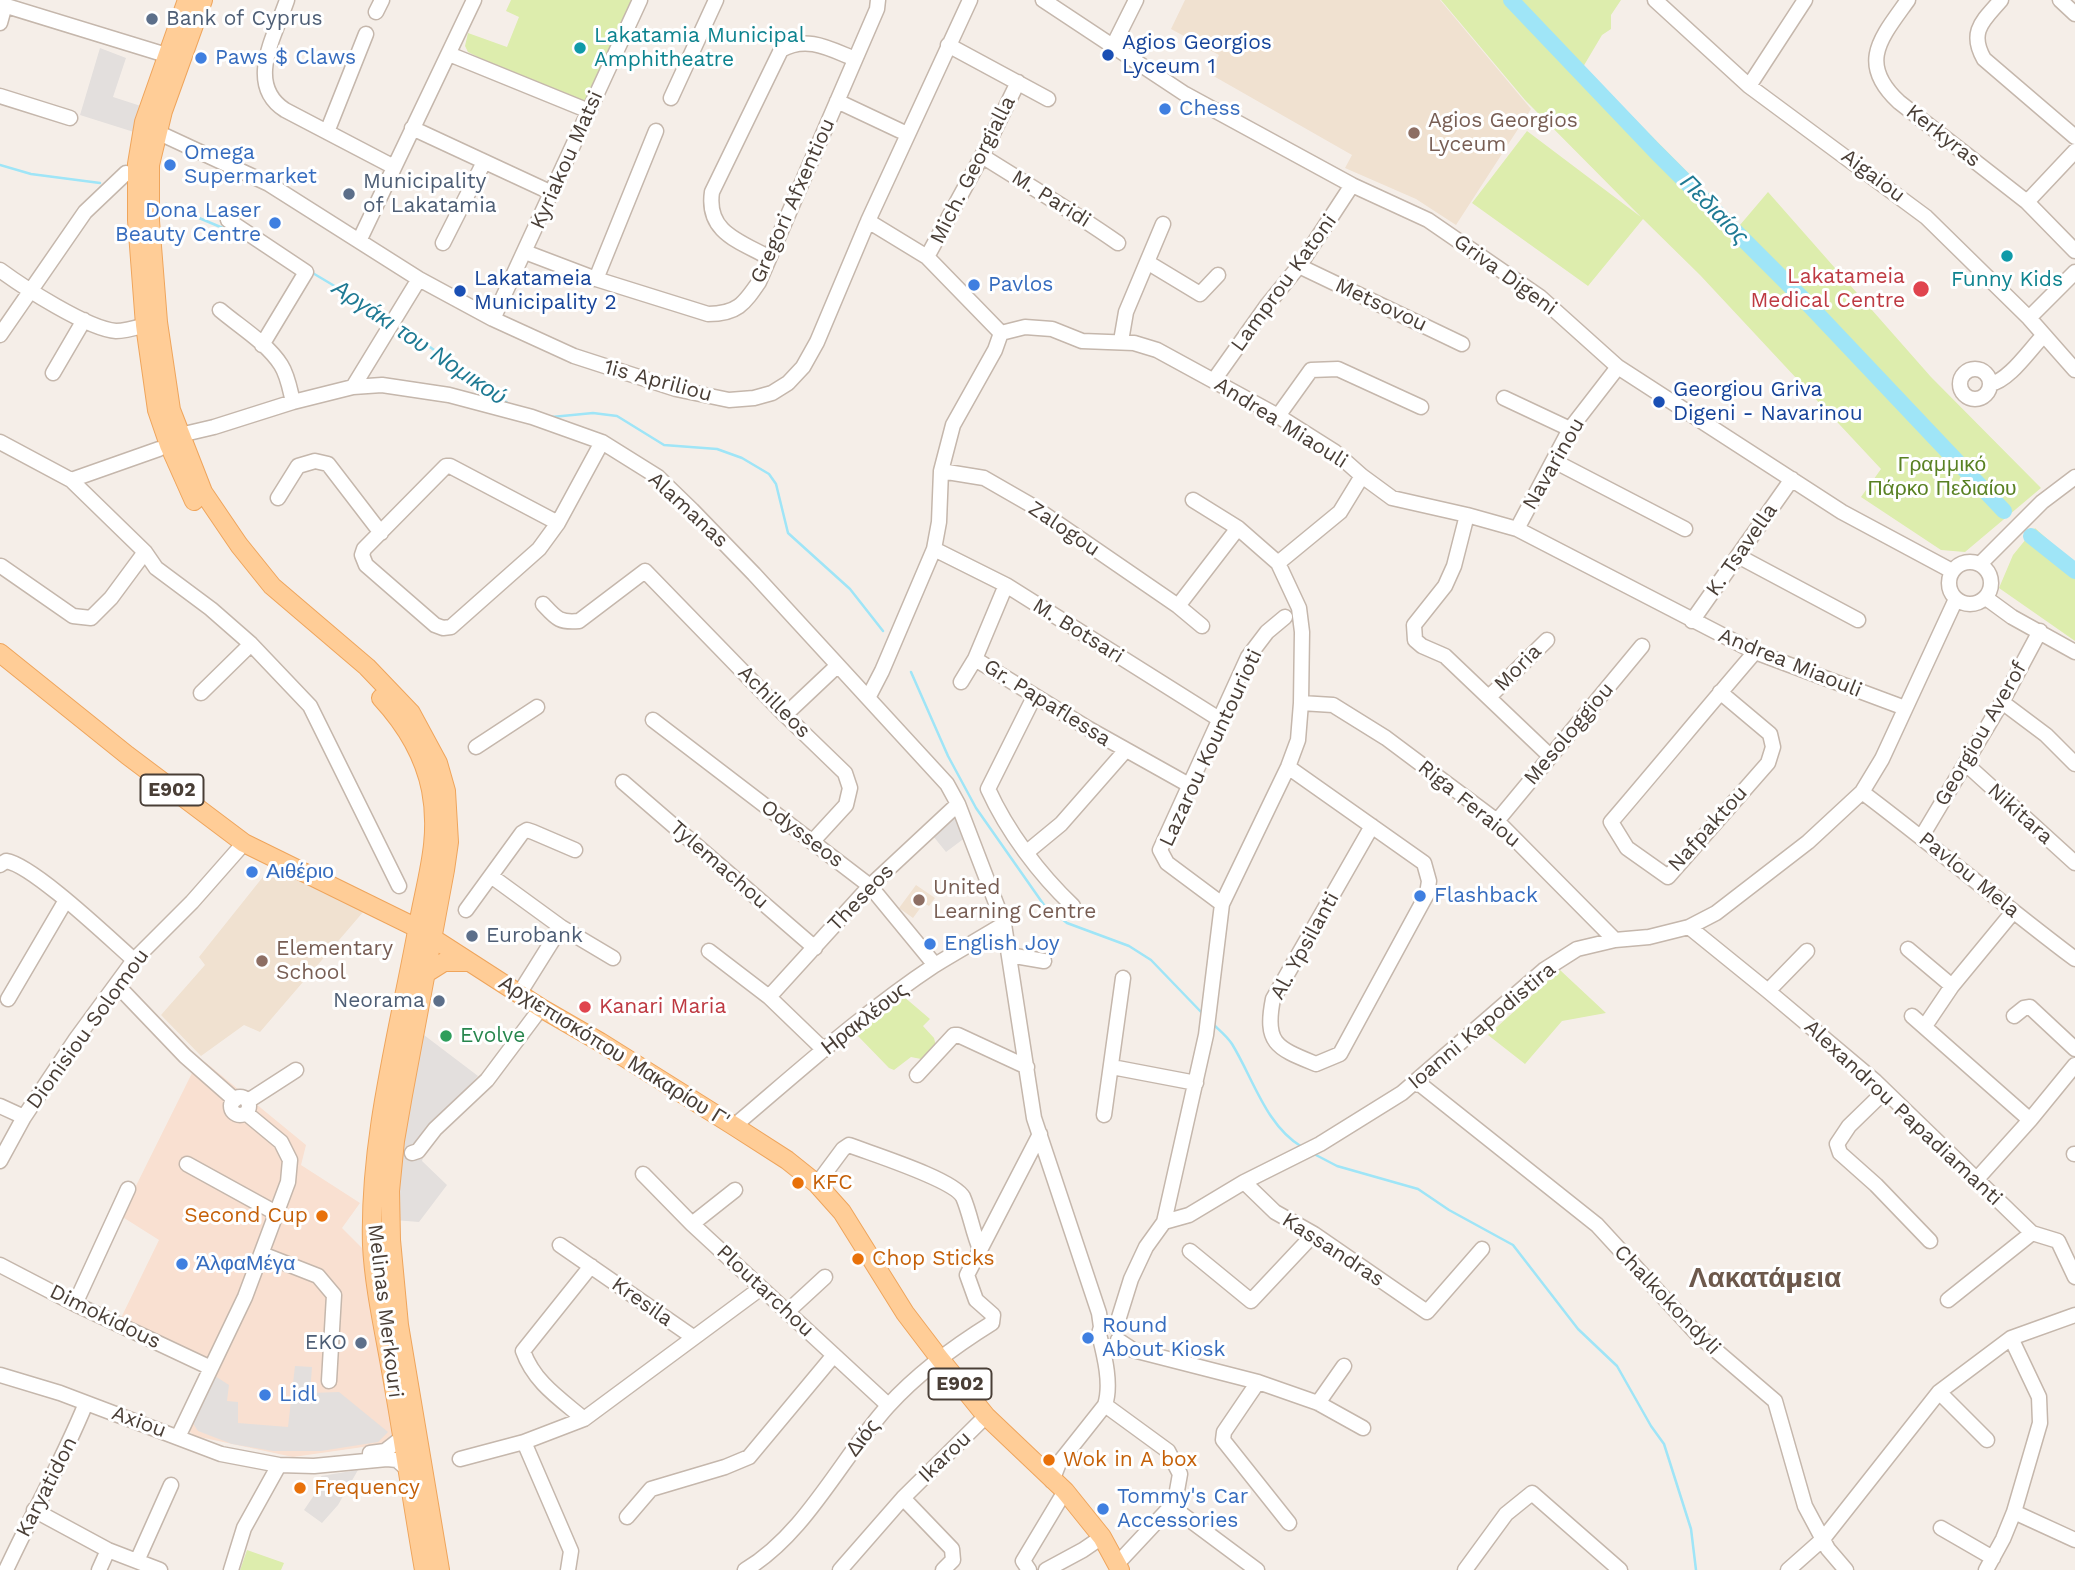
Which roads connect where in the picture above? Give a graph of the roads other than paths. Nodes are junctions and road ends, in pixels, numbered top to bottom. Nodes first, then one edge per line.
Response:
1 (187, 0) edge
2 (203, 0) edge
3 (287, 0) edge
4 (474, 0) edge
5 (640, 0) edge
6 (716, 0) edge
7 (878, 0) edge
8 (970, 0) edge
9 (1136, 0) edge
10 (1655, 0) edge
11 (1805, 0) edge
12 (1908, 0) edge
13 (2001, 0) edge
14 (2060, 0) edge
15 (1047, 1) edge
16 (2, 4) edge
17 (2075, 15) edge
18 (0, 23) edge
19 (366, 34) dead end
20 (948, 45) junction
21 (1112, 48) junction
22 (449, 54) junction
23 (173, 57) junction
24 (855, 59) junction
25 (1018, 82) junction
26 (1749, 86) junction
27 (0, 96) edge
28 (671, 99) dead end
29 (1048, 99) dead end
30 (837, 101) junction
31 (589, 111) junction
32 (70, 118) dead end
33 (412, 128) junction
34 (656, 131) dead end
35 (157, 132) junction
36 (327, 132) junction
37 (907, 134) junction
38 (2075, 137) edge
39 (2075, 151) edge
40 (982, 156) junction
41 (484, 162) junction
42 (394, 167) junction
43 (126, 173) dead end
44 (1352, 185) junction
45 (552, 193) junction
46 (2028, 202) junction
47 (228, 220) dead end
48 (868, 221) junction
49 (1163, 224) dead end
50 (360, 239) junction
51 (443, 243) dead end
52 (1118, 243) dead end
53 (2075, 251) edge
54 (525, 252) junction
55 (768, 257) junction
56 (927, 257) junction
57 (1147, 262) junction
58 (1300, 266) junction
59 (0, 270) edge
60 (2075, 272) edge
61 (1219, 275) dead end
62 (419, 279) junction
63 (596, 279) junction
64 (31, 292) junction
65 (220, 310) dead end
66 (2029, 318) junction
67 (493, 319) junction
68 (84, 320) junction
69 (151, 323) junction
70 (1001, 334) junction
71 (0, 335) edge
72 (2044, 335) junction
73 (1121, 341) junction
74 (1462, 344) dead end
75 (262, 345) junction
76 (1618, 367) junction
77 (2075, 370) edge
78 (53, 373) dead end
79 (1214, 380) junction
80 (1990, 384) dead end
81 (353, 387) junction
82 (1504, 398) dead end
83 (293, 402) junction
84 (1421, 407) dead end
85 (1278, 416) junction
86 (214, 427) junction
87 (1570, 429) junction
88 (0, 442) edge
89 (602, 442) junction
90 (169, 443) junction
91 (188, 456) junction
92 (1554, 461) junction
93 (941, 471) junction
94 (1362, 476) junction
95 (2075, 477) edge
96 (1792, 479) junction
97 (71, 480) junction
98 (278, 498) dead end
99 (1194, 500) dead end
100 (1467, 514) junction
101 (558, 523) junction
102 (1238, 528) junction
103 (1517, 529) junction
104 (1685, 530) dead end
105 (382, 533) junction
106 (934, 549) junction
107 (145, 552) junction
108 (1738, 556) junction
109 (1278, 563) junction
110 (1980, 564) junction
111 (1, 566) edge
112 (1952, 571) junction
113 (1006, 585) junction
114 (1986, 598) junction
115 (1956, 599) junction
116 (543, 604) dead end
117 (1178, 606) junction
118 (1285, 617) dead end
119 (1858, 620) dead end
120 (1692, 621) junction
121 (1202, 626) dead end
122 (2040, 631) junction
123 (1547, 640) dead end
124 (251, 644) junction
125 (1642, 646) dead end
126 (1755, 652) junction
127 (2075, 652) edge
128 (0, 653) edge
129 (975, 659) junction
130 (837, 666) junction
131 (961, 682) dead end
132 (1720, 692) junction
133 (201, 693) dead end
134 (1489, 696) junction
135 (1034, 697) junction
136 (868, 698) junction
137 (2002, 702) junction
138 (1301, 703) junction
139 (537, 707) dead end
140 (1905, 709) junction
141 (785, 715) junction
142 (1219, 719) junction
143 (653, 720) dead end
144 (477, 747) dead end
145 (1125, 751) junction
146 (1550, 756) junction
147 (1966, 764) junction
148 (2075, 764) edge
149 (1288, 767) junction
150 (623, 782) dead end
151 (1189, 785) junction
152 (1862, 792) junction
153 (958, 804) junction
154 (1497, 821) junction
155 (1372, 826) junction
156 (1922, 836) junction
157 (812, 842) junction
158 (244, 843) junction
159 (575, 850) dead end
160 (1027, 852) junction
161 (2075, 863) edge
162 (0, 865) edge
163 (491, 876) junction
164 (399, 886) dead end
165 (870, 886) junction
166 (425, 895) junction
167 (66, 900) junction
168 (1222, 904) junction
169 (1073, 906) dead end
170 (382, 910) junction
171 (466, 910) dead end
172 (2012, 912) junction
173 (1004, 924) junction
174 (561, 927) junction
175 (1689, 927) junction
176 (424, 932) junction
177 (1615, 940) junction
178 (815, 948) junction
179 (1908, 949) dead end
180 (709, 951) dead end
181 (1807, 951) dead end
182 (1009, 955) junction
183 (613, 957) dead end
184 (2075, 959) edge
185 (134, 960) junction
186 (1044, 961) dead end
187 (470, 962) junction
188 (935, 965) junction
189 (425, 974) junction
190 (1123, 978) dead end
191 (117, 985) junction
192 (1952, 986) junction
193 (1768, 991) junction
194 (519, 994) junction
195 (769, 997) junction
196 (8, 999) dead end
197 (541, 1008) junction
198 (1912, 1016) dead end
199 (2014, 1016) dead end
200 (1925, 1026) junction
201 (824, 1049) junction
202 (2075, 1049) edge
203 (2075, 1065) edge
204 (1027, 1067) junction
205 (1112, 1067) junction
206 (296, 1070) dead end
207 (916, 1075) dead end
208 (1416, 1082) junction
209 (1196, 1083) junction
210 (1885, 1091) junction
211 (243, 1105) junction
212 (0, 1106) edge
213 (1104, 1115) dead end
214 (24, 1117) junction
215 (2030, 1120) junction
216 (734, 1126) junction
217 (1040, 1134) junction
218 (412, 1153) dead end
219 (0, 1161) edge
220 (187, 1164) dead end
221 (643, 1174) dead end
222 (1976, 1180) junction
223 (1244, 1182) junction
224 (817, 1184) junction
225 (128, 1189) dead end
226 (735, 1190) dead end
227 (276, 1213) junction
228 (1164, 1222) junction
229 (692, 1224) junction
230 (2032, 1233) junction
231 (1314, 1234) junction
232 (2075, 1239) edge
233 (1930, 1241) dead end
234 (2058, 1241) junction
235 (561, 1245) dead end
236 (980, 1249) junction
237 (1482, 1249) dead end
238 (1190, 1251) dead end
239 (262, 1254) junction
240 (0, 1265) edge
241 (591, 1266) junction
242 (824, 1277) dead end
243 (2075, 1277) edge
244 (761, 1288) junction
245 (1948, 1300) dead end
246 (75, 1304) junction
247 (787, 1311) junction
248 (2075, 1315) edge
249 (1110, 1335) junction
250 (693, 1337) junction
251 (2011, 1338) junction
252 (834, 1355) junction
253 (940, 1359) junction
254 (1344, 1366) dead end
255 (211, 1368) junction
256 (0, 1375) edge
257 (328, 1381) dead end
258 (1258, 1382) junction
259 (1939, 1392) junction
260 (1318, 1402) junction
261 (86, 1403) junction
262 (888, 1405) junction
263 (1105, 1405) junction
264 (986, 1416) junction
265 (584, 1419) junction
266 (1363, 1428) dead end
267 (178, 1437) junction
268 (403, 1437) junction
269 (1987, 1440) dead end
270 (524, 1442) junction
271 (460, 1459) dead end
272 (279, 1465) junction
273 (407, 1469) junction
274 (171, 1485) dead end
275 (1058, 1486) junction
276 (903, 1498) junction
277 (1171, 1506) junction
278 (34, 1510) junction
279 (2014, 1512) junction
280 (627, 1517) dead end
281 (1289, 1523) dead end
282 (1941, 1528) dead end
283 (1102, 1537) junction
284 (1823, 1539) junction
285 (2075, 1540) edge
286 (108, 1550) junction
287 (138, 1561) junction
288 (1990, 1564) edge
289 (1119, 1567) edge
290 (751, 1568) edge
291 (6, 1570) edge
292 (99, 1570) edge
293 (160, 1570) edge
294 (231, 1570) edge
295 (424, 1570) edge
296 (440, 1570) edge
297 (568, 1570) edge
298 (840, 1570) edge
299 (943, 1570) edge
300 (1029, 1570) edge
301 (1046, 1570) edge
302 (1257, 1570) edge
303 (1465, 1570) edge
304 (1620, 1570) edge
305 (1788, 1570) edge
306 (1846, 1570) edge

1 - 23 main road
2 - 23 main road
3 - 36 street
4 - 22 street
5 - 31 street, Kyriakou Matsi
6 - 28 street
7 - 24 street, Gregori Afxentiou
8 - 20 street, 1is Apriliou
9 - 21 street
10 - 26 street, Aigaiou
11 - 26 street
12 - 46 street, Kerkyras
13 - 38 street
14 - 17 street
15 - 21 street, Griva Digeni
16 - 18 street
16 - 23 street
19 - 36 street
20 - 25 street
20 - 37 street, 1is Apriliou
21 - 44 street, Griva Digeni
22 - 31 street
22 - 33 street
23 - 35 main road
23 - 69 main road
24 - 30 street, Gregori Afxentiou
24 - 55 street
25 - 29 street
25 - 40 street, Mich. Georgialla
26 - 66 street, Aigaiou
27 - 32 street
30 - 37 street
30 - 55 street, Gregori Afxentiou
31 - 45 street, Kyriakou Matsi
33 - 41 street
33 - 42 street
34 - 63 street
35 - 50 street, 1is Apriliou
35 - 69 main road
36 - 42 street
37 - 48 street, 1is Apriliou
39 - 46 street
40 - 52 street, M. Paridi
40 - 56 street, Mich. Georgialla
41 - 45 street
41 - 51 street
42 - 50 street
43 - 64 street
44 - 58 street, Lamprou Katoni
44 - 76 street, Griva Digeni
45 - 54 street, Kyriakou Matsi
46 - 53 street, Kerkyras
47 - 75 street
48 - 56 street
48 - 67 street, 1is Apriliou
49 - 57 street
50 - 62 street, 1is Apriliou
54 - 63 street, Gregori Afxentiou
54 - 67 street, Kyriakou Matsi
55 - 63 street, Gregori Afxentiou
56 - 70 street
57 - 61 street
57 - 73 street
58 - 74 street, Metsovou
58 - 79 street, Lamprou Katoni
59 - 64 street
60 - 66 street
62 - 67 street, 1is Apriliou
62 - 81 street
64 - 68 street
64 - 71 street
65 - 75 street
66 - 72 street, Aigaiou
68 - 69 street
68 - 78 street
69 - 90 main road
70 - 73 street, Andrea Miaouli
70 - 93 street
72 - 77 street, Aigaiou
72 - 80 street
73 - 79 street, Andrea Miaouli
75 - 83 street
76 - 87 street, Navarinou
76 - 96 street, Griva Digeni
79 - 85 street, Andrea Miaouli
81 - 83 street, Alamanas
81 - 89 street, Alamanas
82 - 87 street
83 - 86 street, Alamanas
84 - 85 street
85 - 94 street, Andrea Miaouli
86 - 90 street, Alamanas
86 - 91 street, Alamanas
87 - 92 street, Navarinou
88 - 97 street
89 - 101 street
89 - 130 street, Alamanas
90 - 91 main road
90 - 97 street, Alamanas
90 - 166 main road
91 - 176 main road
92 - 103 street, Navarinou
92 - 104 street
93 - 106 street
93 - 117 street, Zalogou
94 - 100 street, Andrea Miaouli
94 - 109 street
95 - 110 street
96 - 108 street, K. Tsavella
96 - 112 street, Griva Digeni
97 - 107 street
98 - 105 street
99 - 102 street
100 - 103 street, Andrea Miaouli
100 - 134 street
101 - 105 street
101 - 105 street
102 - 109 street
102 - 117 street
103 - 120 street, Andrea Miaouli
106 - 113 street, M. Botsari
106 - 136 street
107 - 111 street
107 - 124 street
108 - 119 street
108 - 120 street, K. Tsavella
109 - 138 street
110 - 112 street
110 - 114 street
112 - 115 street
113 - 129 street, Gr. Papaflessa
113 - 142 street, M. Botsari
114 - 115 street
114 - 122 street
115 - 140 street, Ioanni Kapodistira
116 - 141 street, Achilleos
117 - 121 street, Zalogou
118 - 142 street, Lazarou Kountourioti
120 - 126 street, Andrea Miaouli
122 - 127 street
122 - 137 street, Georgiou Averof
123 - 134 street, Moria
124 - 133 street
124 - 164 street
125 - 146 street, Mesologgiou
126 - 132 street, Nafpaktou
126 - 140 street, Andrea Miaouli
128 - 158 main road, Αρχιεπισκόπου Μακαρίου Γ' / E902
129 - 131 street
129 - 135 street, Gr. Papaflessa
130 - 136 street, Alamanas
130 - 141 street
132 - 132 street, Nafpaktou
134 - 146 street
135 - 145 street, Gr. Papaflessa
135 - 160 street
136 - 153 street, Alamanas
137 - 147 street, Georgiou Averof
137 - 148 street
138 - 149 street
138 - 154 street, Riga Feraiou
139 - 144 street
140 - 152 street, Ioanni Kapodistira
141 - 157 street, Achilleos
142 - 151 street, Lazarou Kountourioti
143 - 157 street, Odysseos
145 - 151 street, Gr. Papaflessa
145 - 160 street
146 - 154 street, Mesologgiou
147 - 156 street, Georgiou Averof
147 - 161 street, Nikitara
149 - 155 street
149 - 168 street
150 - 178 street, Tylemachou
151 - 168 street, Lazarou Kountourioti
152 - 156 street, Pavlou Mela
152 - 175 street, Ioanni Kapodistira
153 - 165 street, Theseos
153 - 173 street, Alamanas
154 - 177 street, Riga Feraiou
155 - 155 street, Al. Ypsilanti
156 - 172 street, Pavlou Mela
157 - 165 street, Odysseos
158 - 170 main road, Αρχιεπισκόπου Μακαρίου Γ' / E902
158 - 185 street, Dionisiou Solomou
159 - 163 street
160 - 169 street
162 - 167 street
163 - 171 street
163 - 174 street
165 - 178 street, Theseos
165 - 188 street, Odysseos
166 - 170 main road
166 - 176 main road
167 - 185 street
167 - 196 street
168 - 209 street
170 - 176 main road, Αρχιεπισκόπου Μακαρίου Γ' / E902
172 - 184 street, Pavlou Mela
172 - 192 street
173 - 182 street, Alamanas
173 - 188 street, Ηρακλέους
174 - 183 street
174 - 194 street
175 - 177 street, Ioanni Kapodistira
175 - 193 street, Alexandrou Papadiamanti
176 - 187 main road, Αρχιεπισκόπου Μακαρίου Γ' / E902
176 - 189 main road, Melinas Merkouri
176 - 268 main road, Melinas Merkouri
177 - 208 street, Ioanni Kapodistira
178 - 195 street, Theseos
179 - 192 street
180 - 195 street
181 - 193 street
182 - 186 street
182 - 204 street, Alamanas
185 - 191 street, Dionisiou Solomou
187 - 189 main road
187 - 194 main road, Αρχιεπισκόπου Μακαρίου Γ' / E902
188 - 201 street, Ηρακλέους
189 - 296 main road, Melinas Merkouri
190 - 205 street
191 - 211 street
191 - 214 street, Dionisiou Solomou
192 - 200 street
193 - 210 street, Alexandrou Papadiamanti
194 - 197 main road, Αρχιεπισκόπου Μακαρίου Γ' / E902
195 - 201 street
197 - 216 main road, Αρχιεπισκόπου Μακαρίου Γ' / E902
197 - 218 street
198 - 200 street
199 - 202 street
200 - 215 street
201 - 216 street, Ηρακλέους
203 - 215 street
204 - 207 street
204 - 217 street, Alamanas
205 - 209 street
205 - 213 street
206 - 211 street
208 - 223 street, Ioanni Kapodistira
208 - 284 street, Chalkokondyli
209 - 228 street
210 - 222 street, Alexandrou Papadiamanti
210 - 233 street
211 - 227 street
212 - 214 street
214 - 219 street, Dionisiou Solomou
215 - 222 street
216 - 224 main road, Αρχιεπισκόπου Μακαρίου Γ' / E902
217 - 236 street
217 - 249 street, Alamanas
220 - 227 street
221 - 229 street, Ploutarchou
222 - 230 street, Alexandrou Papadiamanti
223 - 228 street, Ioanni Kapodistira
223 - 231 street, Kassandras
224 - 236 street
224 - 253 main road, Αρχιεπισκόπου Μακαρίου Γ' / E902
225 - 246 street
226 - 229 street
227 - 239 street
228 - 249 street
229 - 244 street, Ploutarchou
230 - 234 street, Alexandrou Papadiamanti
230 - 245 street
231 - 237 street, Kassandras
231 - 238 street
232 - 234 street
234 - 243 street
235 - 241 street, Kresila
236 - 253 street, Διός
239 - 255 street
239 - 257 street
240 - 246 street, Dimokidous
241 - 250 street, Kresila
241 - 265 street, Kresila
242 - 247 street
244 - 247 street, Ploutarchou
244 - 250 street
246 - 255 street, Dimokidous
247 - 252 street, Ploutarchou
248 - 251 street
249 - 258 street
249 - 263 street
250 - 265 street
251 - 259 street
251 - 279 street
252 - 262 street, Ploutarchou
252 - 280 street
253 - 262 street, Διός
253 - 264 main road, Αρχιεπισκόπου Μακαρίου Γ' / E902
254 - 260 street
255 - 267 street
256 - 261 street, Axiou
258 - 260 street
258 - 281 street
259 - 269 street
259 - 284 street
260 - 266 street
261 - 267 street, Axiou
261 - 278 street, Karyatidon
262 - 290 street, Διός
263 - 275 street
263 - 277 street
264 - 275 main road, Αρχιεπισκόπου Μακαρίου Γ' / E902
264 - 276 street, Ikarou
265 - 270 street
267 - 272 street, Axiou
268 - 272 street, Axiou
268 - 273 main road, Melinas Merkouri
270 - 271 street
270 - 297 street
272 - 273 street, Axiou
272 - 294 street
273 - 295 main road, Melinas Merkouri
274 - 287 street
275 - 283 main road, Αρχιεπισκόπου Μακαρίου Γ' / E902
275 - 300 street
276 - 298 street, Ikarou
276 - 299 street, Ikarou
277 - 289 street
277 - 302 street
278 - 286 street
278 - 291 street, Karyatidon
279 - 285 street
279 - 288 street
282 - 288 street
283 - 289 main road, Αρχιεπισκόπου Μακαρίου Γ' / E902
283 - 301 street
284 - 305 street
284 - 306 street, Chalkokondyli
286 - 287 street
286 - 292 street
287 - 293 street
303 - 304 street

